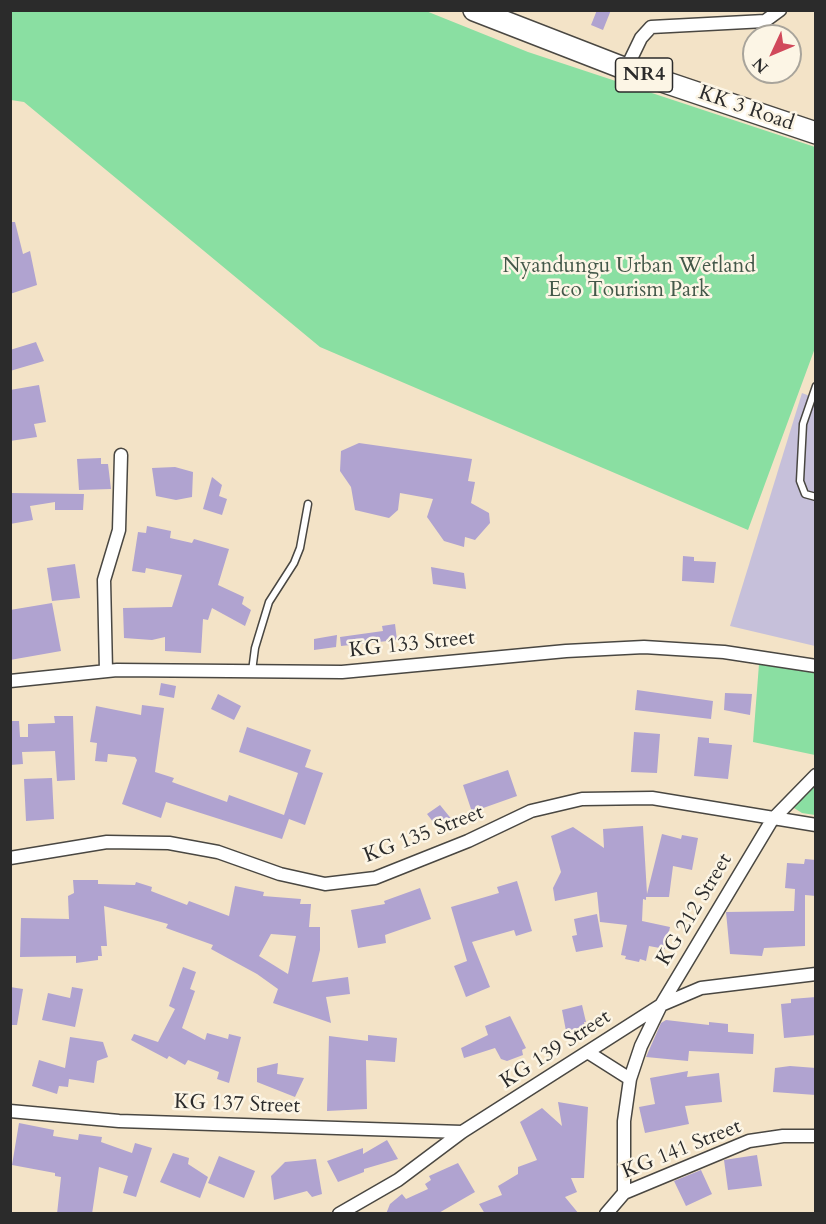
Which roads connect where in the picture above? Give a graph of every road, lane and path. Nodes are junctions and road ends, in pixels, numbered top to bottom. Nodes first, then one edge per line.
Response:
1 (474, 10) edge
2 (780, 10) edge
3 (626, 69) junction
4 (816, 133) edge
5 (816, 386) edge
6 (121, 455) dead end
7 (816, 497) edge
8 (308, 504) dead end
9 (816, 666) edge
10 (106, 671) junction
11 (252, 671) junction
12 (10, 681) edge
13 (816, 775) edge
14 (772, 820) junction
15 (816, 825) edge
16 (10, 858) edge
17 (816, 974) edge
18 (661, 1005) junction
19 (589, 1053) junction
20 (630, 1079) junction
21 (10, 1110) edge
22 (462, 1132) junction
23 (816, 1136) edge
24 (624, 1193) junction
25 (339, 1214) edge
26 (606, 1214) edge

1 - 3 highway, KK 3 Road / NR4
2 - 3 street
3 - 4 highway, KK 3 Road / NR4
5 - 7 lane
6 - 10 street
8 - 11 lane
9 - 11 street, KG 133 Street
10 - 11 street, KG 133 Street
10 - 12 street, KG 133 Street
13 - 14 street, KG 212 Street
14 - 15 street, KG 135 Street
14 - 16 street, KG 135 Street
14 - 18 street, KG 212 Street
17 - 18 street, KG 139 Street
18 - 19 street, KG 139 Street
18 - 20 street, KG 212 Street
19 - 20 street
19 - 22 street, KG 139 Street
20 - 24 street, KG 212 Street
21 - 22 street, KG 137 Street
22 - 25 street, KG 139 Street
23 - 24 street, KG 141 Street
24 - 26 street, KG 141 Street

